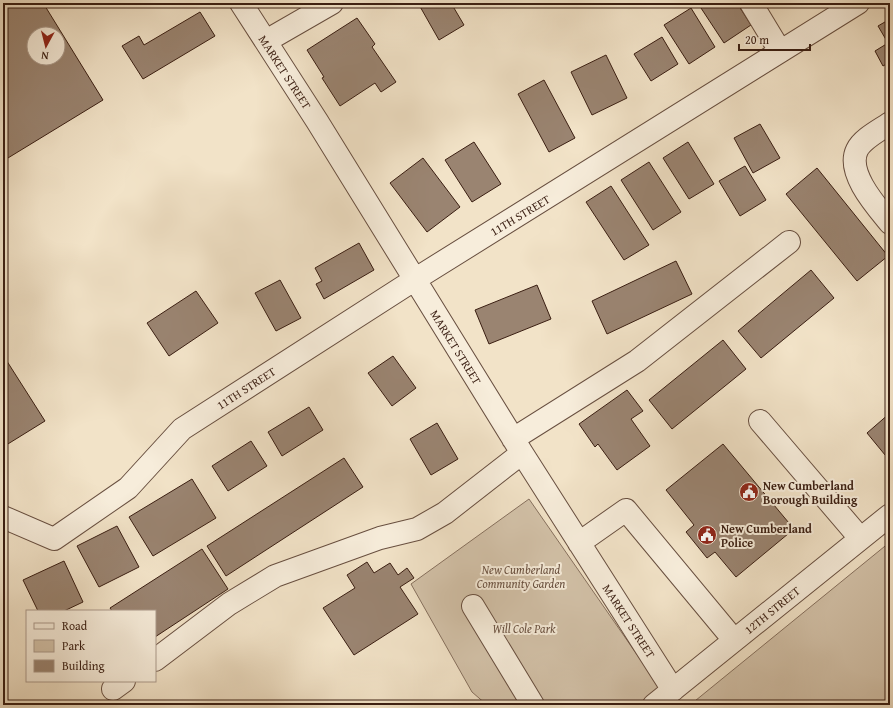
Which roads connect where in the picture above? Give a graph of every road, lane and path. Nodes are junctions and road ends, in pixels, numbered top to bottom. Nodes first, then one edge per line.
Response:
1 (241, 3) edge
2 (332, 3) edge
3 (751, 3) edge
4 (858, 3) edge
5 (266, 41) junction
6 (780, 52) junction
7 (890, 123) edge
8 (890, 223) edge
9 (789, 242) dead end
10 (414, 280) junction
11 (760, 422) dead end
12 (517, 446) junction
13 (890, 515) edge
14 (3, 517) edge
15 (860, 538) junction
16 (579, 543) junction
17 (473, 606) dead end
18 (734, 640) junction
19 (156, 659) edge
20 (672, 690) junction
21 (533, 705) edge
22 (654, 705) edge

1 - 5 street, MARKET STREET
2 - 5 street
3 - 6 street
4 - 6 street, 11TH STREET
5 - 10 street, MARKET STREET
6 - 10 street, 11TH STREET
7 - 8 street
9 - 12 street
10 - 12 street, MARKET STREET
10 - 14 street, 11TH STREET
11 - 15 street
12 - 16 street, MARKET STREET
12 - 19 street
13 - 15 street, 12TH STREET
15 - 18 street, 12TH STREET
16 - 18 street
16 - 20 street, MARKET STREET
17 - 21 street
18 - 20 street, 12TH STREET
20 - 22 street, 12TH STREET

